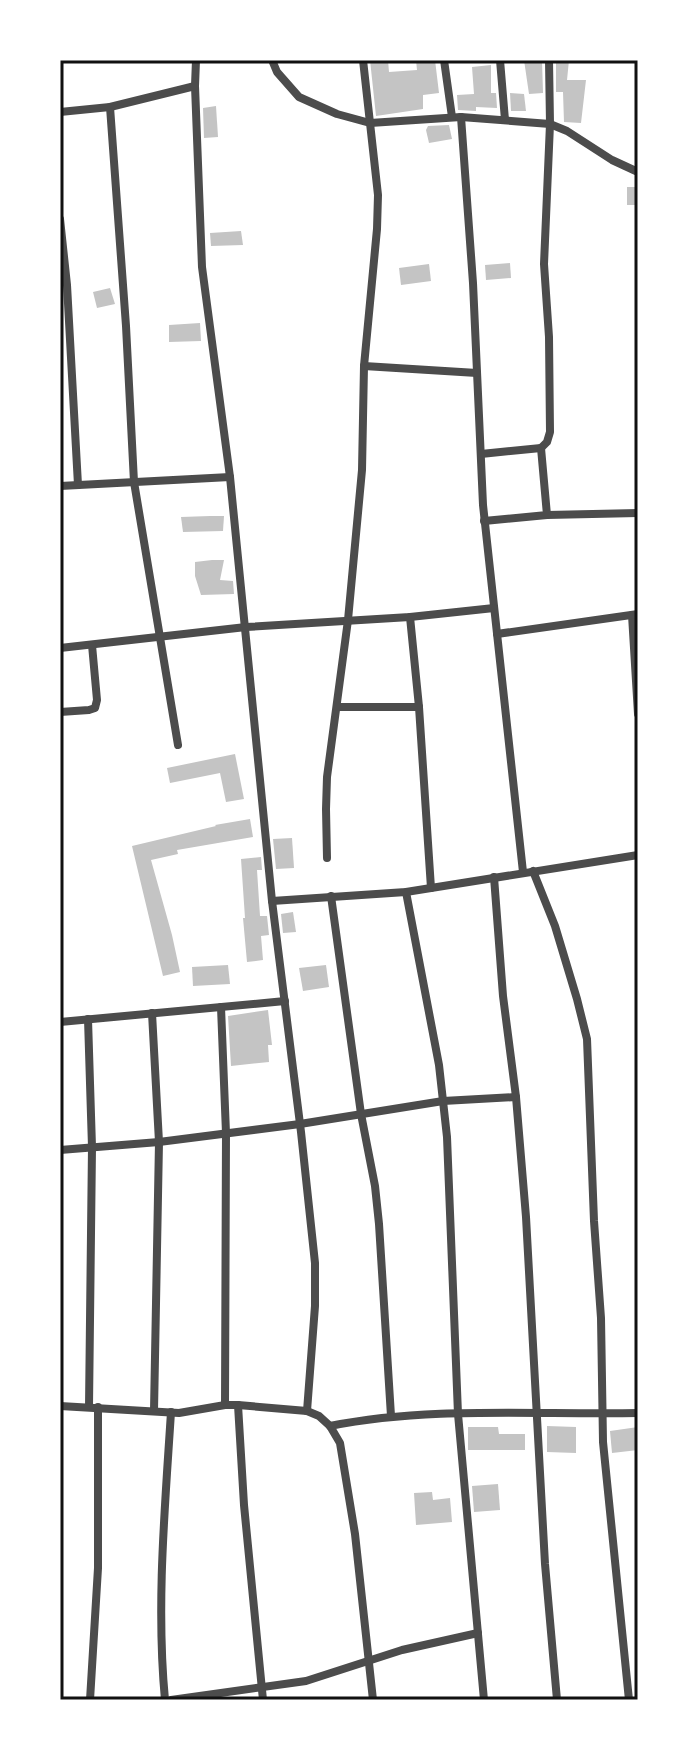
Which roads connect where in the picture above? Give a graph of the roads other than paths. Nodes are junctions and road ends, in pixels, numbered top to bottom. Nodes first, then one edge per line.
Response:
1 (196, 60) edge
2 (272, 60) edge
3 (363, 60) edge
4 (444, 60) edge
5 (500, 60) edge
6 (549, 60) edge
7 (195, 86) junction
8 (110, 107) junction
9 (60, 112) edge
10 (456, 117) junction
11 (505, 120) junction
12 (370, 123) junction
13 (550, 124) junction
14 (638, 172) edge
15 (60, 219) edge
16 (364, 366) junction
17 (477, 373) junction
18 (541, 448) junction
19 (481, 454) junction
20 (230, 477) junction
21 (134, 482) junction
22 (78, 485) junction
23 (60, 486) edge
24 (638, 513) edge
25 (547, 515) junction
26 (484, 521) junction
27 (494, 608) junction
28 (635, 614) edge
29 (410, 617) junction
30 (348, 620) junction
31 (246, 627) junction
32 (497, 634) junction
33 (159, 636) junction
34 (92, 645) junction
35 (60, 648) edge
36 (337, 707) junction
37 (419, 707) junction
38 (60, 712) edge
39 (638, 714) edge
40 (178, 745) dead end
41 (638, 855) edge
42 (327, 858) dead end
43 (533, 871) junction
44 (523, 872) junction
45 (494, 877) junction
46 (431, 888) junction
47 (406, 892) junction
48 (331, 896) junction
49 (272, 901) junction
50 (285, 1001) junction
51 (221, 1007) junction
52 (152, 1013) junction
53 (88, 1019) junction
54 (60, 1022) edge
55 (516, 1097) junction
56 (443, 1101) junction
57 (361, 1114) junction
58 (300, 1124) junction
59 (226, 1133) junction
60 (159, 1142) junction
61 (92, 1147) junction
62 (60, 1150) edge
63 (225, 1405) junction
64 (238, 1405) junction
65 (60, 1406) edge
66 (94, 1407) junction
67 (154, 1411) junction
68 (307, 1411) junction
69 (171, 1412) junction
70 (638, 1413) edge
71 (458, 1414) junction
72 (537, 1414) junction
73 (602, 1414) junction
74 (391, 1416) junction
75 (330, 1426) junction
76 (478, 1633) junction
77 (368, 1661) junction
78 (261, 1688) junction
79 (90, 1700) edge
80 (165, 1700) edge
81 (171, 1700) edge
82 (263, 1700) edge
83 (373, 1700) edge
84 (484, 1700) edge
85 (557, 1700) edge
86 (629, 1700) edge

1 - 7 street
2 - 12 street
3 - 12 street
4 - 10 street
5 - 11 street
6 - 13 street
7 - 8 street
7 - 20 street
8 - 9 street
8 - 21 street
10 - 11 street
10 - 12 street
10 - 17 street
11 - 13 street
12 - 16 street
13 - 14 street
13 - 18 street
15 - 22 street
16 - 17 street
16 - 30 street
17 - 19 street
18 - 19 street
18 - 25 street
19 - 26 street
20 - 21 street
20 - 31 street
21 - 22 street
21 - 33 street
22 - 23 street
24 - 25 street
25 - 26 street
26 - 27 street
27 - 29 street
27 - 32 street
28 - 32 street
28 - 39 street
29 - 30 street
29 - 37 street
30 - 31 street
30 - 36 street
31 - 33 street
31 - 49 street
32 - 44 street
33 - 34 street
33 - 40 street
34 - 35 street
34 - 38 street
36 - 37 street
36 - 42 street
37 - 46 street
41 - 43 street
43 - 44 street
43 - 73 street
44 - 45 street
45 - 46 street
45 - 55 street
46 - 47 street
47 - 48 street
47 - 56 street
48 - 49 street
48 - 57 street
49 - 50 street
50 - 51 street
50 - 58 street
51 - 52 street
51 - 59 street
52 - 53 street
52 - 60 street
53 - 54 street
53 - 61 street
55 - 56 street
55 - 72 street
56 - 57 street
56 - 71 street
57 - 58 street
57 - 74 street
58 - 59 street
58 - 68 street
59 - 60 street
59 - 63 street
60 - 61 street
60 - 67 street
61 - 62 street
61 - 66 street
63 - 64 street
63 - 69 street
64 - 68 street
64 - 78 street
65 - 66 street
66 - 67 street
66 - 79 street
67 - 69 street
68 - 75 street
69 - 80 street
70 - 73 street
71 - 72 street
71 - 74 street
71 - 76 street
72 - 73 street
72 - 85 street
73 - 86 street
74 - 75 street
75 - 77 street
76 - 77 street
76 - 84 street
77 - 78 street
77 - 83 street
78 - 81 street
78 - 82 street

